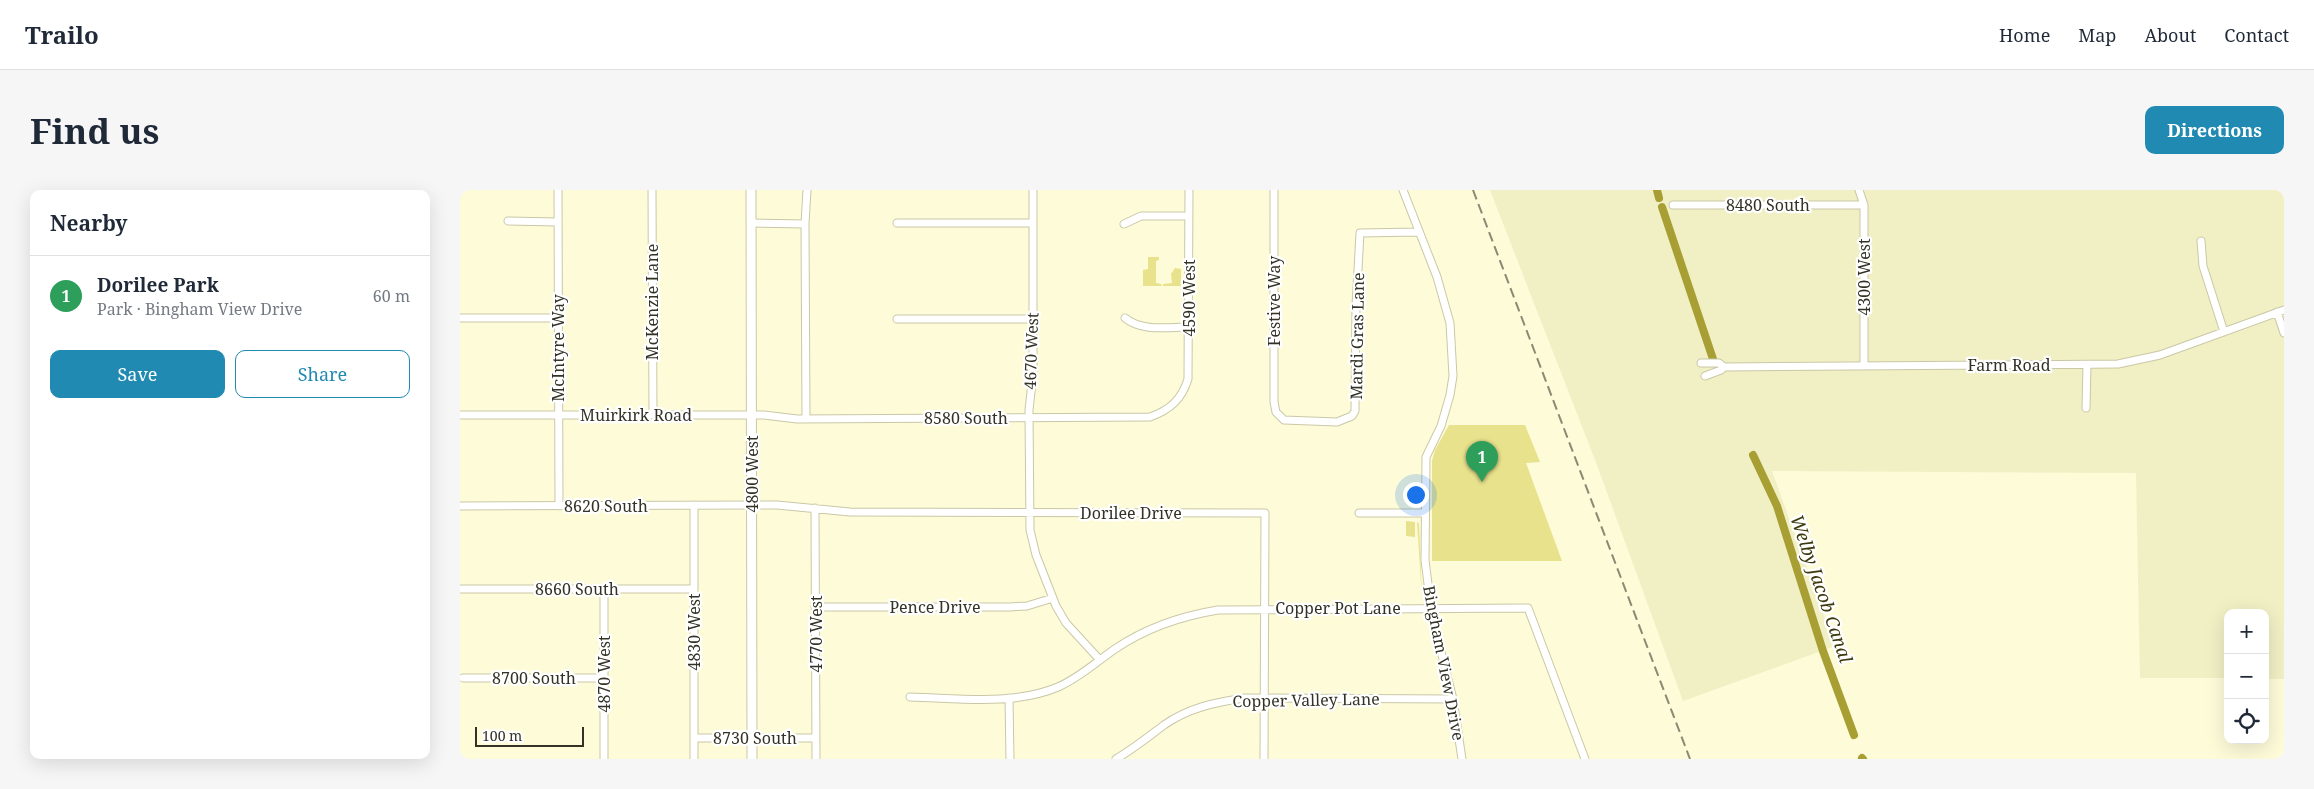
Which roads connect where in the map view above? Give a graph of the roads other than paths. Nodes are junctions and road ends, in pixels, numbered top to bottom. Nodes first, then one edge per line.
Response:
1 (558, 190) edge
2 (652, 190) edge
3 (751, 190) edge
4 (807, 190) edge
5 (1033, 190) edge
6 (1189, 190) edge
7 (1274, 190) edge
8 (1403, 190) edge
9 (1859, 190) edge
10 (1673, 205) dead end
11 (1864, 205) junction
12 (1189, 216) junction
13 (508, 221) dead end
14 (558, 222) junction
15 (751, 223) junction
16 (897, 223) dead end
17 (1033, 223) junction
18 (805, 224) junction
19 (1124, 224) dead end
20 (1419, 232) junction
21 (2201, 241) dead end
22 (2280, 311) edge
23 (460, 318) edge
24 (558, 318) junction
25 (1125, 318) dead end
26 (1033, 319) junction
27 (897, 320) dead end
28 (1189, 327) junction
29 (2224, 332) junction
30 (2284, 334) edge
31 (1701, 363) dead end
32 (2086, 364) junction
33 (1864, 365) junction
34 (1724, 367) junction
35 (1705, 376) dead end
36 (1176, 403) joint
37 (2086, 408) dead end
38 (1276, 412) joint
39 (460, 415) edge
40 (559, 415) junction
41 (653, 415) junction
42 (752, 415) junction
43 (1029, 418) junction
44 (806, 419) junction
45 (694, 505) junction
46 (460, 506) edge
47 (559, 506) junction
48 (752, 506) junction
49 (815, 508) junction
50 (1029, 512) junction
51 (1359, 512) dead end
52 (1425, 513) junction
53 (460, 589) edge
54 (604, 589) junction
55 (694, 589) junction
56 (1053, 598) junction
57 (815, 607) junction
58 (1265, 608) junction
59 (1431, 608) junction
60 (1099, 660) junction
61 (463, 678) dead end
62 (604, 678) junction
63 (910, 698) dead end
64 (1009, 698) junction
65 (1264, 698) junction
66 (1452, 699) junction
67 (694, 738) junction
68 (752, 738) junction
69 (816, 738) junction
70 (604, 759) edge
71 (694, 759) edge
72 (752, 759) edge
73 (816, 759) edge
74 (1010, 759) edge
75 (1116, 759) edge
76 (1264, 759) edge
77 (1462, 759) edge
78 (1585, 759) edge

1 - 14 street, McIntyre Way
2 - 41 street, McKenzie Lane
3 - 15 street, 4800 West
4 - 18 street
5 - 17 street, 4670 West
6 - 12 street, 4590 West
7 - 38 street, Festive Way
8 - 20 street, Bingham View Drive
9 - 11 street, 4300 West
10 - 11 street, 8480 South
11 - 33 street, 4300 West
12 - 19 street
12 - 28 street, 4590 West
13 - 14 street
14 - 24 street, McIntyre Way
15 - 18 street
15 - 42 street, 4800 West
16 - 17 street
17 - 26 street, 4670 West
18 - 44 street
20 - 38 street, Mardi Gras Lane
20 - 52 street, Bingham View Drive
21 - 29 street
22 - 29 street, Farm Road
22 - 30 street
23 - 24 street
24 - 40 street, McIntyre Way
25 - 28 street
26 - 27 street
26 - 43 street, 4670 West
28 - 36 street, 4590 West
29 - 32 street, Farm Road
31 - 34 street
32 - 33 street, Farm Road
32 - 37 street
33 - 34 street, Farm Road
34 - 35 street
36 - 43 street, 8580 South
39 - 40 street, Muirkirk Road
40 - 41 street, Muirkirk Road
40 - 47 street, McIntyre Way
41 - 42 street, Muirkirk Road
42 - 44 street, 8580 South
42 - 48 street, 4800 West
43 - 44 street, 8580 South
43 - 50 street, 4670 West
45 - 47 street, 8620 South
45 - 48 street, 8620 South
45 - 55 street, 4830 West
46 - 47 street, 8620 South
48 - 49 street, Dorilee Drive
48 - 68 street, 4800 West
49 - 50 street, Dorilee Drive
49 - 57 street, 4770 West
50 - 56 street, 4670 West
50 - 58 street, Dorilee Drive
51 - 52 street
52 - 59 street, Bingham View Drive
53 - 54 street, 8660 South
54 - 55 street, 8660 South
54 - 62 street, 4870 West
55 - 67 street, 4830 West
56 - 57 street, Pence Drive
56 - 60 street, 4670 West
57 - 69 street, 4770 West
58 - 59 street, Copper Pot Lane
58 - 60 street, Copper Pot Lane
58 - 65 street, Dorilee Drive
59 - 66 street, Bingham View Drive
59 - 78 street, Copper Pot Lane
60 - 64 street, Copper Pot Lane
61 - 62 street, 8700 South
62 - 70 street, 4870 West
63 - 64 street, Copper Pot Lane
64 - 74 street
65 - 66 street, Copper Valley Lane
65 - 75 street, Copper Valley Lane
65 - 76 street, Dorilee Drive
66 - 77 street, Bingham View Drive
67 - 68 street, 8730 South
67 - 71 street, 4830 West
68 - 69 street, 8730 South
68 - 72 street, 4800 West
69 - 73 street, 4770 West

